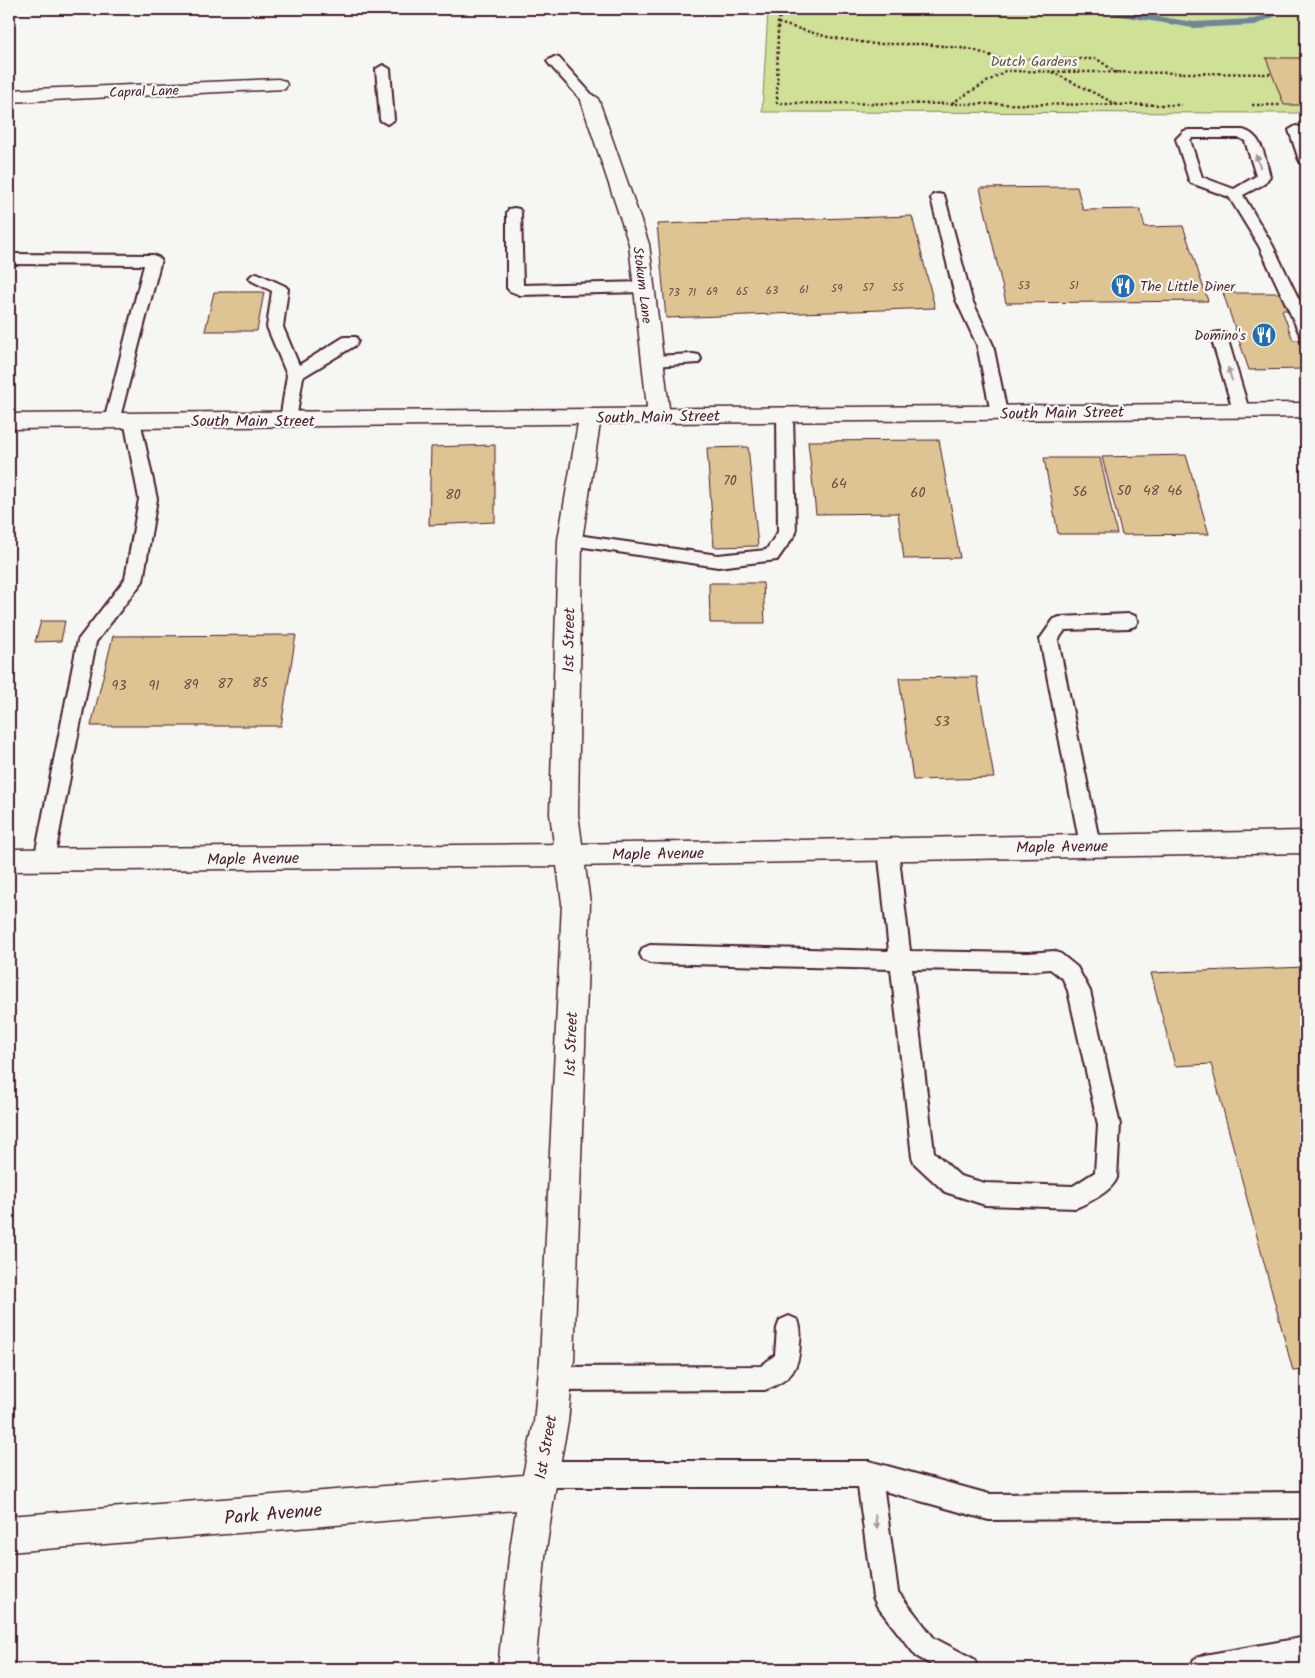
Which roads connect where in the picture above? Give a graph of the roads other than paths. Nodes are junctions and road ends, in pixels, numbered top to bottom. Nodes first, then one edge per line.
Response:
1 (554, 61) dead end
2 (384, 69) dead end
3 (278, 85) dead end
4 (9, 96) edge
5 (590, 101) joint
6 (387, 120) dead end
7 (1296, 130) dead end
8 (1306, 160) edge
9 (1235, 194) junction
10 (938, 198) dead end
11 (514, 212) dead end
12 (9, 259) edge
13 (257, 278) dead end
14 (644, 287) junction
15 (1306, 330) edge
16 (1219, 337) dead end
17 (350, 341) dead end
18 (693, 359) dead end
19 (653, 361) junction
20 (295, 376) junction
21 (1241, 410) junction
22 (1306, 410) edge
23 (999, 412) junction
24 (785, 415) junction
25 (659, 416) junction
26 (590, 417) junction
27 (122, 420) junction
28 (288, 420) junction
29 (9, 422) edge
30 (570, 540) junction
31 (1129, 621) dead end
32 (1306, 842) edge
33 (1090, 846) junction
34 (888, 849) junction
35 (569, 854) junction
36 (9, 860) edge
37 (44, 860) junction
38 (650, 954) dead end
39 (900, 960) junction
40 (789, 1328) dead end
41 (555, 1379) junction
42 (869, 1474) junction
43 (538, 1483) junction
44 (1306, 1505) edge
45 (9, 1534) edge
46 (1306, 1650) edge
47 (518, 1669) edge
48 (964, 1669) edge
49 (1204, 1669) edge

1 - 5 lane
2 - 6 lane
3 - 4 street, Capral Lane
5 - 14 street, Stokum Lane
7 - 8 lane
9 -> 9 lane
9 - 15 lane
10 - 23 lane
11 - 14 lane
12 - 27 lane
13 - 20 lane
14 - 19 street, Stokum Lane
21 -> 16 lane
17 - 20 lane
18 - 19 lane
19 - 25 street, Stokum Lane
20 - 28 lane
21 - 22 street, South Main Street
21 - 23 street, South Main Street
23 - 24 street, South Main Street
24 - 25 street, South Main Street
24 - 30 lane
25 - 26 street, South Main Street
26 - 28 street, South Main Street
26 - 30 street, 1st Street
27 - 28 street, South Main Street
27 - 29 street, South Main Street
27 - 37 lane
30 - 35 street, 1st Street
31 - 33 lane
32 - 33 street, Maple Avenue
33 - 34 street, Maple Avenue
34 - 35 street, Maple Avenue
34 - 39 lane
35 - 37 street, Maple Avenue
35 - 41 street, 1st Street
36 - 37 street, Maple Avenue
38 - 39 lane
39 - 39 lane
40 - 41 lane
41 - 43 street, 1st Street
42 - 43 lane
42 - 44 lane
42 -> 48 lane
43 - 45 street, Park Avenue
43 - 47 street, 1st Street
46 - 49 lane

